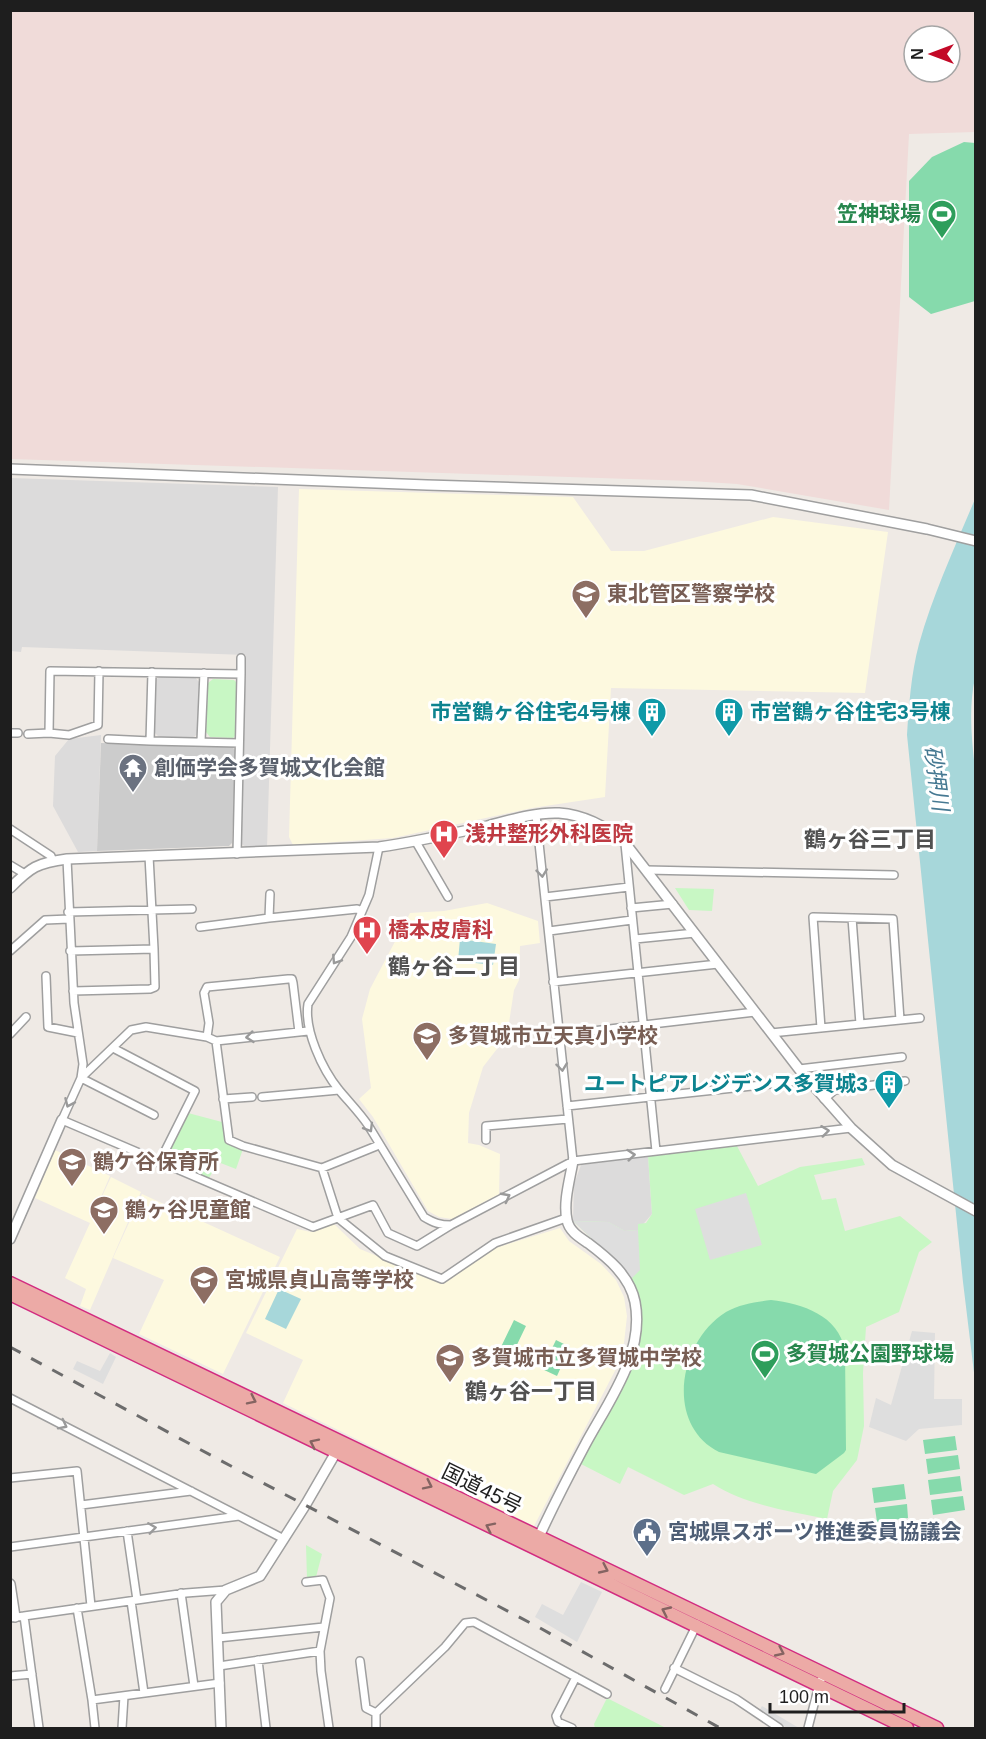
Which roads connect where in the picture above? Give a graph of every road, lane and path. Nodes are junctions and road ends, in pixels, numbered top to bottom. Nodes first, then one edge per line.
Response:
1 (10, 469) edge
2 (975, 541) edge
3 (241, 658) dead end
4 (99, 671) junction
5 (152, 672) junction
6 (204, 673) junction
7 (241, 674) junction
8 (49, 733) junction
9 (28, 734) dead end
10 (108, 739) dead end
11 (150, 741) junction
12 (201, 741) junction
13 (239, 743) junction
14 (536, 815) junction
15 (10, 829) edge
16 (416, 842) junction
17 (625, 843) junction
18 (379, 848) junction
19 (237, 854) junction
20 (149, 856) junction
21 (67, 859) junction
22 (53, 861) junction
23 (10, 865) edge
24 (646, 870) junction
25 (25, 874) junction
26 (894, 875) dead end
27 (629, 887) junction
28 (10, 888) edge
29 (270, 894) dead end
30 (448, 897) dead end
31 (545, 897) junction
32 (673, 904) junction
33 (632, 908) junction
34 (151, 909) junction
35 (192, 909) dead end
36 (362, 911) junction
37 (69, 916) junction
38 (269, 918) junction
39 (852, 918) junction
40 (633, 920) junction
41 (200, 927) dead end
42 (549, 931) junction
43 (695, 933) junction
44 (635, 939) junction
45 (154, 949) junction
46 (10, 951) edge
47 (70, 951) junction
48 (718, 964) junction
49 (637, 972) junction
50 (46, 976) dead end
51 (553, 982) junction
52 (73, 991) junction
53 (755, 1012) junction
54 (26, 1017) dead end
55 (920, 1018) dead end
56 (900, 1020) junction
57 (860, 1024) junction
58 (643, 1026) junction
59 (821, 1028) junction
60 (308, 1031) junction
61 (299, 1032) junction
62 (78, 1033) junction
63 (771, 1033) junction
64 (10, 1034) edge
65 (558, 1035) junction
66 (207, 1037) junction
67 (216, 1041) junction
68 (113, 1048) junction
69 (902, 1057) dead end
70 (799, 1069) junction
71 (81, 1078) junction
72 (808, 1080) junction
73 (904, 1081) dead end
74 (339, 1090) junction
75 (252, 1097) dead end
76 (262, 1097) dead end
77 (651, 1097) junction
78 (223, 1099) junction
79 (824, 1099) junction
80 (567, 1106) junction
81 (154, 1115) dead end
82 (568, 1119) junction
83 (62, 1120) junction
84 (851, 1128) junction
85 (486, 1140) dead end
86 (379, 1145) junction
87 (656, 1151) junction
88 (573, 1161) junction
89 (159, 1163) junction
90 (322, 1168) junction
91 (975, 1210) edge
92 (338, 1218) junction
93 (566, 1218) junction
94 (452, 1225) junction
95 (10, 1239) edge
96 (10, 1283) edge
97 (10, 1294) edge
98 (10, 1398) edge
99 (338, 1448) junction
100 (10, 1478) edge
101 (192, 1491) junction
102 (81, 1505) junction
103 (239, 1516) junction
104 (127, 1531) junction
105 (84, 1537) junction
106 (284, 1539) junction
107 (536, 1543) junction
108 (10, 1547) edge
109 (306, 1582) dead end
110 (10, 1584) edge
111 (226, 1590) junction
112 (181, 1593) junction
113 (134, 1600) junction
114 (91, 1606) junction
115 (77, 1608) junction
116 (16, 1617) edge
117 (699, 1620) junction
118 (324, 1627) junction
119 (218, 1638) junction
120 (320, 1651) junction
121 (258, 1660) junction
122 (360, 1661) dead end
123 (219, 1666) junction
124 (674, 1668) junction
125 (32, 1674) junction
126 (10, 1677) edge
127 (576, 1677) junction
128 (821, 1679) junction
129 (220, 1683) junction
130 (194, 1686) junction
131 (665, 1689) dead end
132 (144, 1693) junction
133 (607, 1694) dead end
134 (124, 1696) junction
135 (92, 1700) junction
136 (376, 1713) junction
137 (898, 1727) edge
138 (39, 1728) edge
139 (95, 1728) edge
140 (122, 1728) edge
141 (221, 1728) edge
142 (266, 1728) edge
143 (328, 1728) edge
144 (376, 1728) edge
145 (572, 1728) edge
146 (779, 1728) edge
147 (808, 1728) edge
148 (937, 1728) edge

1 - 2 street
3 - 7 street
4 - 5 street
4 - 8 street
4 - 8 street
5 - 6 street
5 - 11 street
6 - 7 street
6 - 12 street
7 - 13 street
8 - 9 street
10 - 11 street
11 - 12 street
12 - 13 street
13 - 19 street
14 - 16 street
14 - 17 street
14 -> 31 street
15 - 22 street
16 - 18 street
16 - 30 street
17 - 24 street
17 - 27 street
18 - 19 street
18 - 36 street
19 - 20 street
20 - 21 street
20 - 34 street
21 - 22 street
21 - 37 street
22 - 25 street
23 - 25 street
24 - 26 street
24 - 32 street
25 - 28 street
27 - 31 street
27 - 33 street
29 - 38 street
31 - 42 street
32 - 33 street
32 - 43 street
33 - 40 street
34 - 35 street
34 - 37 street
34 - 45 street
36 - 38 street
36 -> 60 street
37 - 46 street
37 - 47 street
38 - 41 street
39 - 56 street
39 - 57 street
39 - 59 street
40 - 42 street
40 - 44 street
42 - 51 street
43 - 44 street
43 - 48 street
44 - 49 street
45 - 47 street
45 - 52 street
47 - 52 street
48 - 49 street
48 - 53 street
49 - 51 street
49 - 58 street
50 - 62 street
51 - 65 street
52 - 62 street
53 - 58 street
53 - 63 street
54 - 64 street
55 - 56 street
56 - 57 street
57 - 59 street
58 - 65 street
58 - 77 street
59 - 63 street
60 - 61 street
60 - 74 street
61 - 66 street
61 -> 67 street
62 - 71 street
63 - 70 street
65 -> 80 street
66 - 67 street
66 - 68 street
67 - 78 street
68 - 71 street
68 - 89 street
69 - 70 street
70 - 72 street
71 - 81 street
71 -> 83 street
72 - 77 street
72 - 79 street
73 - 79 street
74 - 76 street
74 -> 86 street
75 - 78 street
77 - 80 street
77 - 87 street
78 - 90 street
79 - 84 street
80 - 82 street
82 - 85 street
82 - 88 street
83 - 89 street
83 - 95 street
87 -> 84 street
84 - 91 street
86 - 90 street
86 - 94 street
88 -> 87 street
88 - 93 street
94 -> 88 street
89 - 92 street
90 - 92 street
92 - 93 street
92 - 94 street
93 - 107 street
96 -> 99 highway, 国道45号
99 -> 97 highway, 国道45号
98 -> 101 street
99 - 106 street
99 - 107 highway, 国道45号
100 - 102 street
101 - 102 street
101 - 103 street
102 - 105 street
104 -> 103 street
103 - 106 street
104 - 105 street
104 - 113 street
105 - 108 street
105 - 114 street
106 - 111 street
107 - 117 highway, 国道45号
109 - 118 street
110 - 116 street
111 - 112 street
111 - 119 street
112 - 113 street
112 - 130 street
113 - 114 street
113 - 132 street
114 - 115 street
115 - 116 street
115 - 135 street
116 - 125 street
117 - 124 street
117 - 128 highway, 国道45号
118 - 119 street
118 - 120 street
119 - 123 street
120 - 121 street
120 - 143 street
121 - 123 street
121 - 142 street
122 - 136 street
123 - 129 street
124 - 131 street
124 - 146 street
125 - 126 street
125 - 138 street
127 - 133 street
127 - 136 street
127 - 145 street
128 - 137 highway, 国道45号
128 - 147 street
128 - 148 highway, 国道45号
129 - 130 street
129 - 141 street
130 - 132 street
132 - 134 street
134 - 135 street
134 - 140 street
135 - 139 street
136 - 144 street

